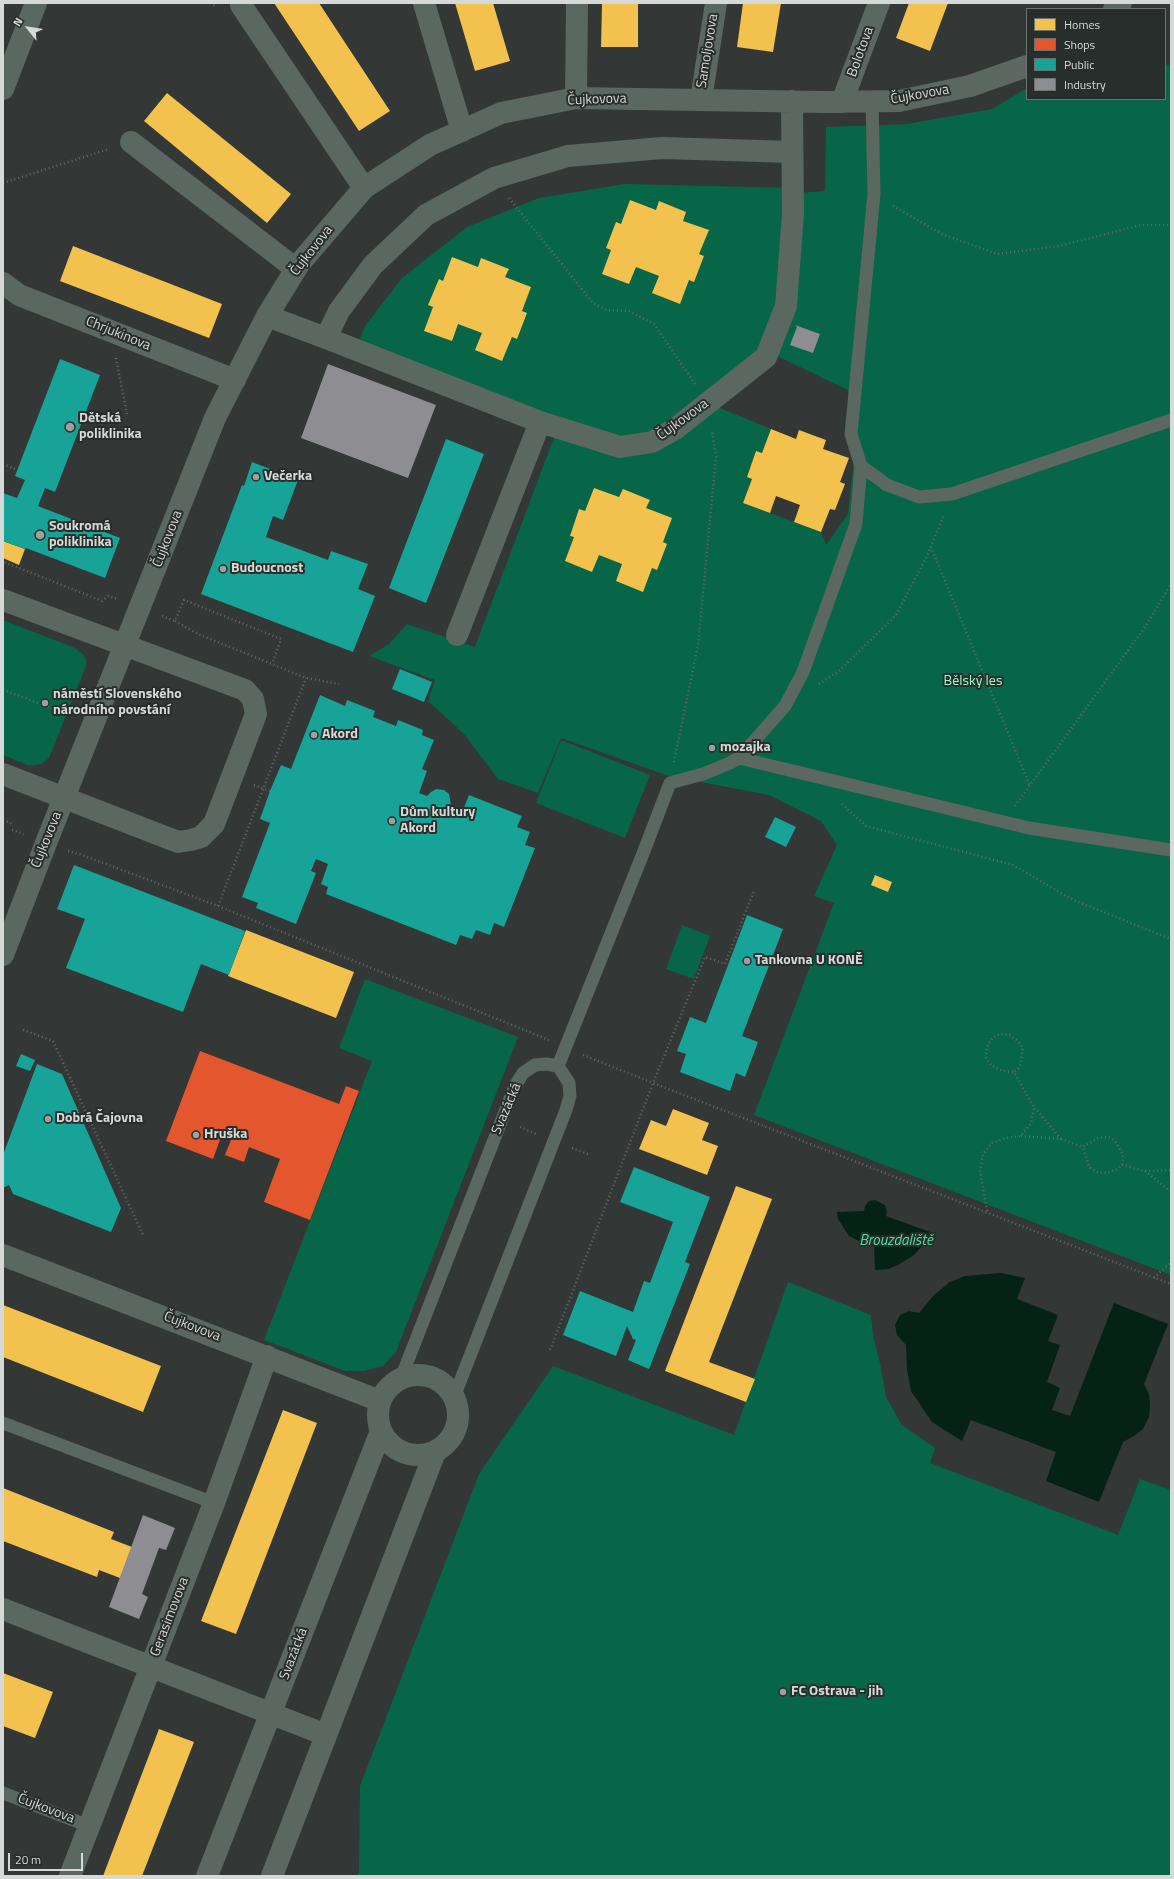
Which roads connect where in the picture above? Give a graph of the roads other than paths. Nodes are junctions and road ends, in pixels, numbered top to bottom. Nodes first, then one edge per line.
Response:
1 (36, 3) edge
2 (424, 3) edge
3 (577, 3) edge
4 (716, 3) edge
5 (879, 3) edge
6 (241, 5) dead end
7 (1026, 66) edge
8 (3, 88) edge
9 (576, 98) junction
10 (701, 100) junction
11 (792, 101) junction
12 (872, 101) junction
13 (842, 102) junction
14 (462, 131) junction
15 (131, 142) road end
16 (792, 152) junction
17 (364, 188) junction
18 (296, 270) junction
19 (3, 283) edge
20 (267, 316) junction
21 (326, 338) junction
22 (235, 380) junction
23 (1171, 420) edge
24 (540, 422) junction
25 (861, 466) junction
26 (3, 600) edge
27 (457, 635) dead end
28 (126, 645) junction
29 (739, 758) junction
30 (3, 774) edge
31 (64, 798) junction
32 (1171, 850) edge
33 (10, 914) edge
34 (3, 955) edge
35 (558, 1066) junction
36 (3, 1255) edge
37 (267, 1356) junction
38 (401, 1378) junction
39 (454, 1397) junction
40 (380, 1401) junction
41 (3, 1423) edge
42 (381, 1431) junction
43 (435, 1452) junction
44 (214, 1503) junction
45 (3, 1609) edge
46 (150, 1667) junction
47 (270, 1714) junction
48 (326, 1735) junction
49 (3, 1793) edge
50 (89, 1826) junction
51 (70, 1876) edge
52 (207, 1876) edge
53 (272, 1876) edge

1 - 8 street
2 - 14 street
3 - 9 street
4 - 10 street, Samoljovova
5 - 13 street, Bolotova
6 - 17 street
7 - 12 street, Čujkovova
9 - 10 street, Čujkovova
9 - 14 street, Čujkovova
10 - 11 street, Čujkovova
11 - 13 street, Čujkovova
11 - 16 street, Čujkovova
12 - 13 street, Čujkovova
12 - 25 lane
14 - 17 street, Čujkovova
15 - 18 street
16 - 21 street
16 - 24 street, Čujkovova
17 - 18 street, Čujkovova
18 - 20 street, Čujkovova
19 - 22 street, Chrjukinova
20 - 21 street, Čujkovova
20 - 22 street, Čujkovova
21 - 24 street, Čujkovova
22 - 28 street, Čujkovova
23 - 25 lane
24 - 27 street
25 - 29 lane
26 - 28 street
28 - 31 street, Čujkovova
28 - 31 street
29 - 32 lane
29 - 35 lane
30 - 31 street
31 - 33 street, Čujkovova
33 - 34 street, Čujkovova
35 - 38 lane, Svazácká
35 - 39 lane
36 - 37 street, Čujkovova
37 - 40 street, Čujkovova
37 - 44 street, Gerasimovova
38 - 39 street
38 - 40 street
39 - 43 street
40 - 42 street
41 - 44 lane
42 - 43 street
42 - 47 street, Svazácká
43 - 48 street
44 - 46 street, Gerasimovova
45 - 46 street
46 - 47 street
46 - 50 street, Gerasimovova
47 - 48 street
47 - 52 street, Svazácká
48 - 53 street
49 - 50 lane, Čujkovova
50 - 51 street, Gerasimovova

